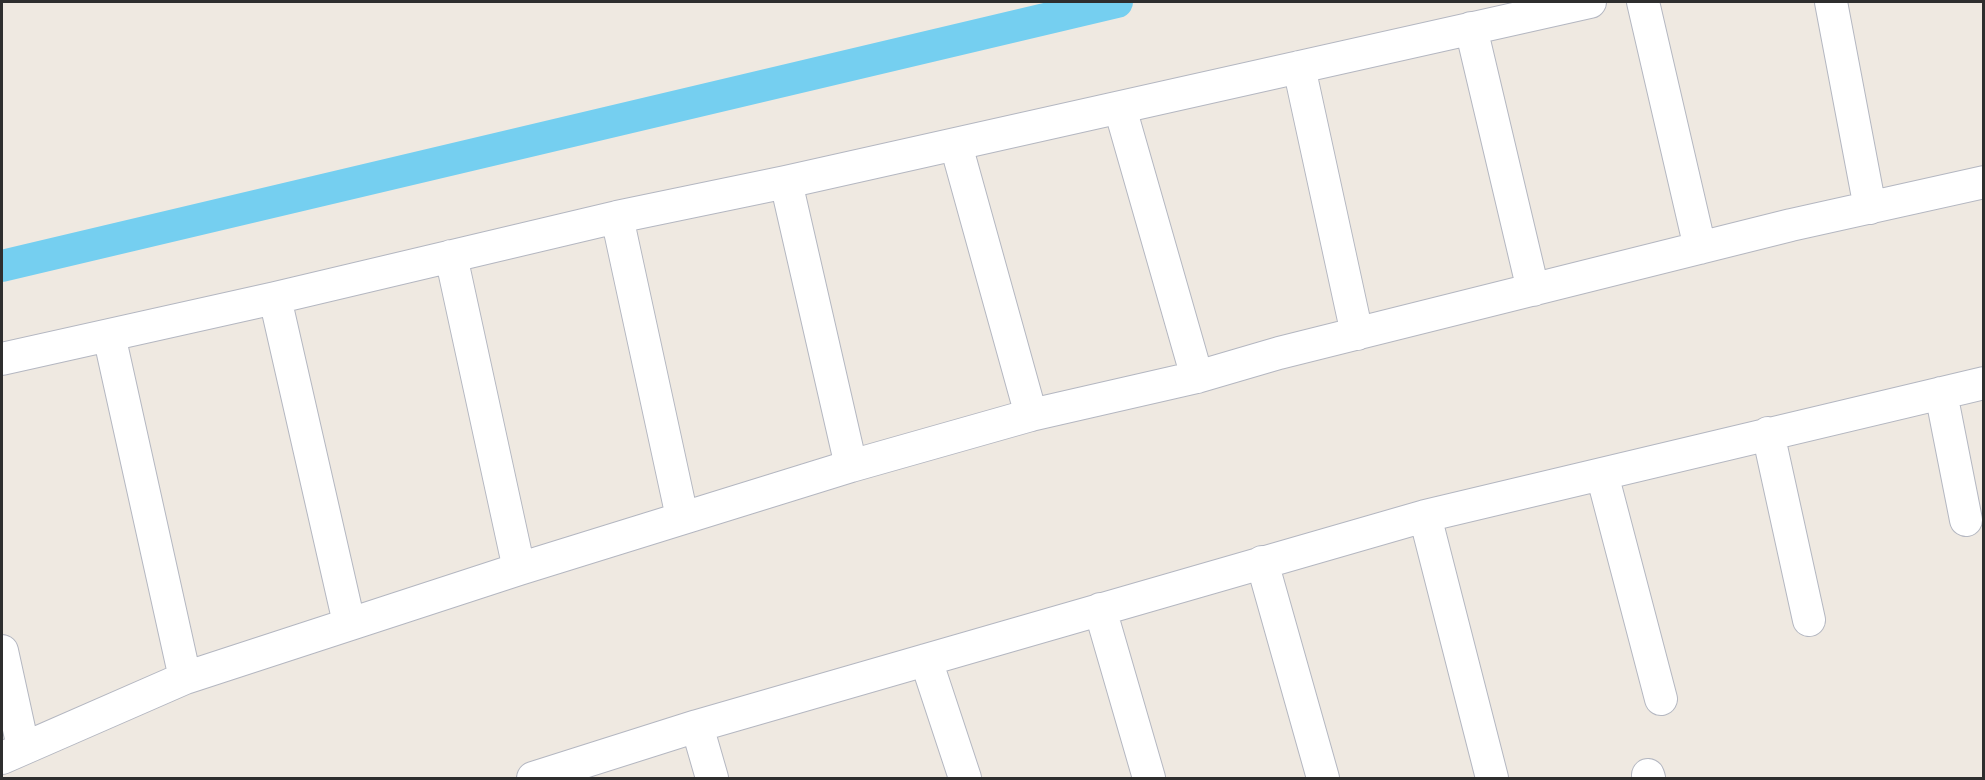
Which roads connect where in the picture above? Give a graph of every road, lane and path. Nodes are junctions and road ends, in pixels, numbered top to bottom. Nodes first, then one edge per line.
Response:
1 (1590, 2) edge
2 (1642, 2) edge
3 (1831, 2) edge
4 (1471, 28) junction
5 (1299, 67) junction
6 (1120, 108) junction
7 (956, 145) junction
8 (786, 182) junction
9 (1983, 182) edge
10 (1870, 208) junction
11 (616, 218) junction
12 (1700, 248) junction
13 (451, 256) junction
14 (1533, 290) junction
15 (275, 298) junction
16 (1357, 334) junction
17 (110, 335) junction
18 (2, 359) edge
19 (1197, 377) junction
20 (1983, 383) edge
21 (1941, 393) junction
22 (1031, 414) junction
23 (1768, 433) junction
24 (850, 466) junction
25 (1602, 474) junction
26 (1425, 516) junction
27 (682, 517) junction
28 (1966, 520) dead end
29 (1262, 562) junction
30 (519, 569) junction
31 (1101, 609) junction
32 (1809, 620) dead end
33 (349, 623) junction
34 (2, 651) edge
35 (926, 660) junction
36 (185, 678) junction
37 (1661, 699) dead end
38 (697, 726) junction
39 (12, 752) edge
40 (533, 778) edge
41 (712, 778) edge
42 (965, 778) edge
43 (1149, 778) edge
44 (1323, 778) edge
45 (1492, 778) edge

1 - 4 street
2 - 12 street
3 - 10 street
4 - 5 street
4 - 14 street
5 - 6 street
5 - 16 street
6 - 7 street
6 - 19 street
7 - 8 street
7 - 22 street
8 - 11 street
8 - 24 street
9 - 10 street
10 - 12 street
11 - 13 street
11 - 27 street
12 - 14 street
13 - 15 street
13 - 30 street
14 - 16 street
15 - 17 street
15 - 33 street
16 - 19 street
17 - 18 street
17 - 36 street
19 - 22 street
20 - 21 street
21 - 23 street
21 - 28 street
22 - 24 street
23 - 25 street
23 - 32 street
24 - 27 street
25 - 26 street
25 - 37 street
26 - 29 street
26 - 45 street
27 - 30 street
29 - 31 street
29 - 44 street
30 - 33 street
31 - 35 street
31 - 43 street
33 - 36 street
34 - 39 street
35 - 38 street
35 - 42 street
36 - 39 street
38 - 40 street
38 - 41 street

